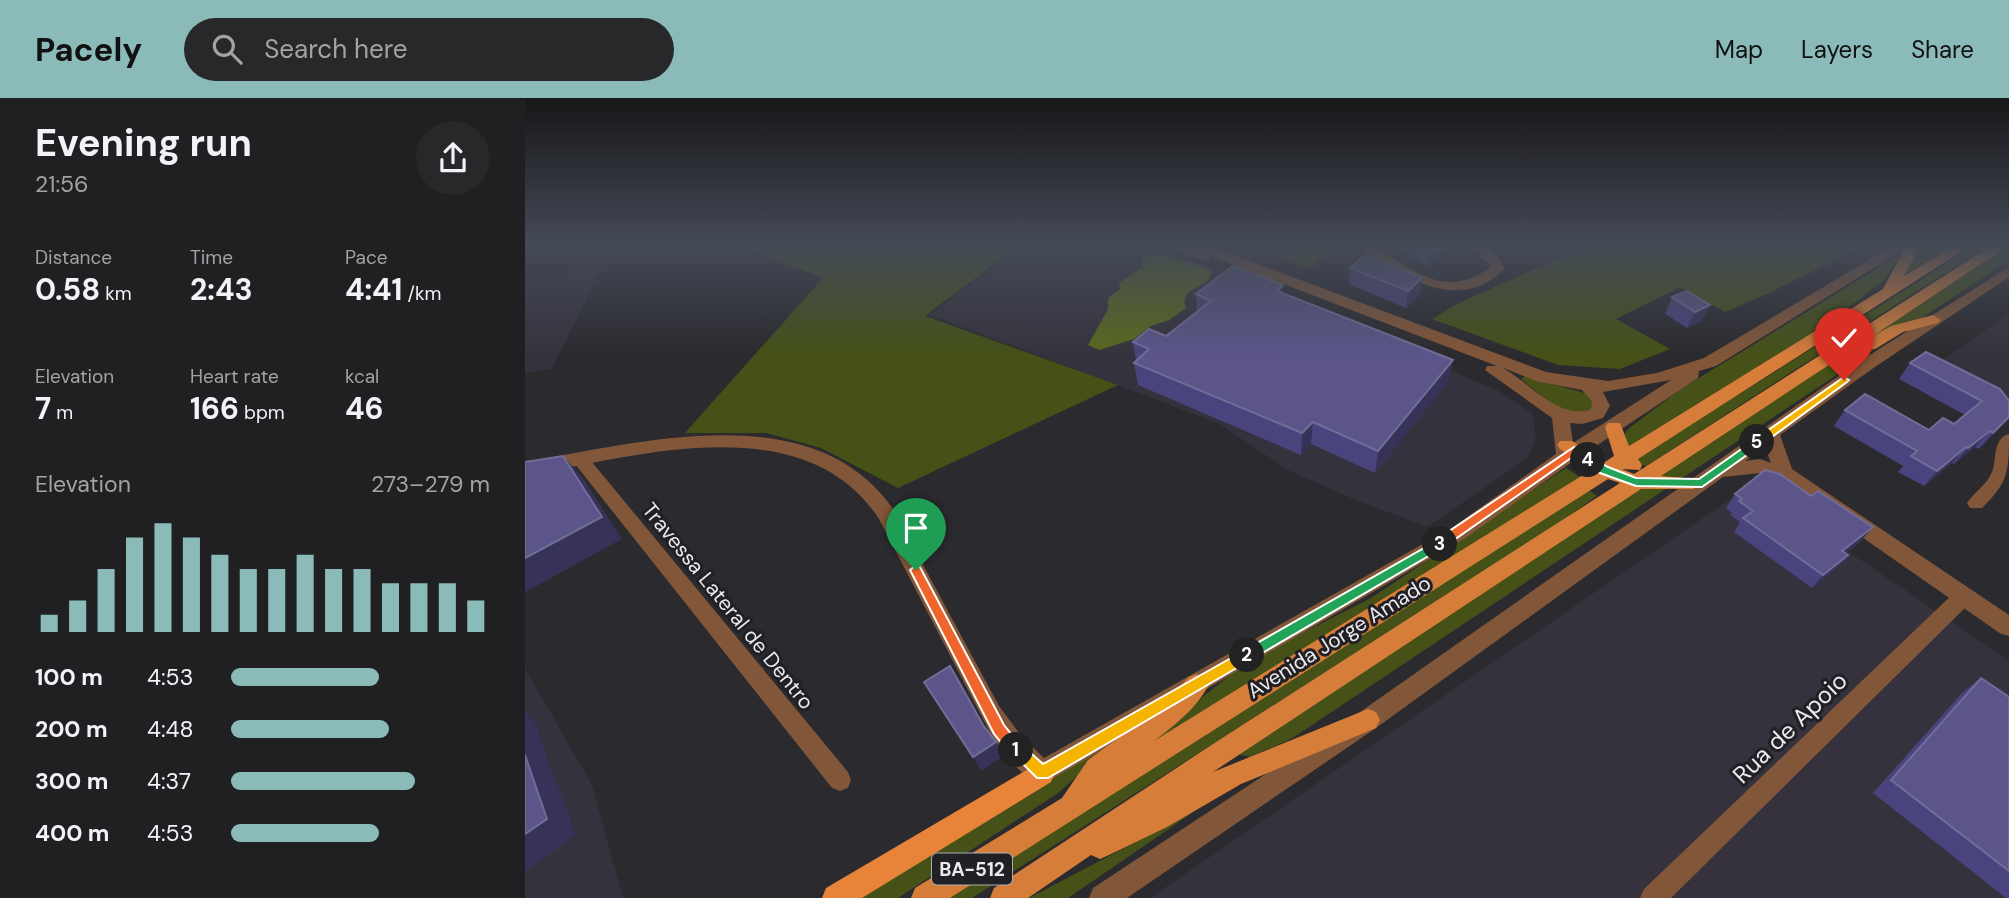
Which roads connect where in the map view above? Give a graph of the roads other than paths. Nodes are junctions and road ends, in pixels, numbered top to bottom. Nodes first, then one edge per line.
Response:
1 (1269, 281) edge
2 (1291, 281) edge
3 (1424, 281) edge
4 (1474, 281) edge
5 (1843, 281) edge
6 (1894, 281) edge
7 (1904, 281) edge
8 (1945, 281) edge
9 (1993, 281) edge
10 (1889, 290) junction
11 (1933, 320) junction
12 (1710, 362) junction
13 (1815, 365) junction
14 (1587, 386) junction
15 (1561, 418) junction
16 (1615, 427) junction
17 (1770, 433) junction
18 (2009, 440) edge
19 (1568, 451) junction
20 (1624, 458) junction
21 (582, 460) junction
22 (525, 469) edge
23 (1604, 470) junction
24 (1784, 473) junction
25 (1641, 478) junction
26 (1703, 479) junction
27 (1976, 503) dead end
28 (1963, 597) junction
29 (2009, 627) edge
30 (1197, 684) junction
31 (1368, 720) junction
32 (1042, 773) junction
33 (840, 779) dead end
34 (1071, 806) junction
35 (1039, 874) junction
36 (836, 898) edge
37 (926, 898) edge
38 (1004, 898) edge
39 (1103, 898) edge
40 (1653, 898) edge

1 - 15 street
2 - 14 street
3 - 4 street
5 - 12 street
6 - 10 main road
7 - 10 main road, Avenida Jorge Amado / BA-512
8 - 13 main road, Avenida Jorge Amado / BA-512
9 - 11 street
10 - 20 main road, Avenida Jorge Amado / BA-512
11 - 13 main road
11 - 17 street
12 - 14 street
12 - 16 street
13 - 25 main road, Avenida Jorge Amado / BA-512
14 - 15 street
15 - 19 street
16 - 19 street
16 - 20 main road
17 - 24 street
17 - 26 street
18 - 27 street
19 - 23 main road
19 - 30 street
20 - 23 main road, Avenida Jorge Amado / BA-512
20 - 25 main road
21 - 22 street
21 - 32 street
21 - 33 street, Travessa Lateral de Dentro
23 - 25 main road
23 - 34 main road, Avenida Jorge Amado / BA-512
24 - 26 street
24 - 28 street
25 - 26 main road
25 - 35 main road, Avenida Jorge Amado / BA-512
26 - 31 street
28 - 29 street
28 - 40 street, Rua de Apoio
30 - 32 street
30 - 34 main road
31 - 35 main road
31 - 39 street
32 - 36 highway
34 - 37 main road, Avenida Jorge Amado / BA-512
35 - 38 main road, Avenida Jorge Amado / BA-512

